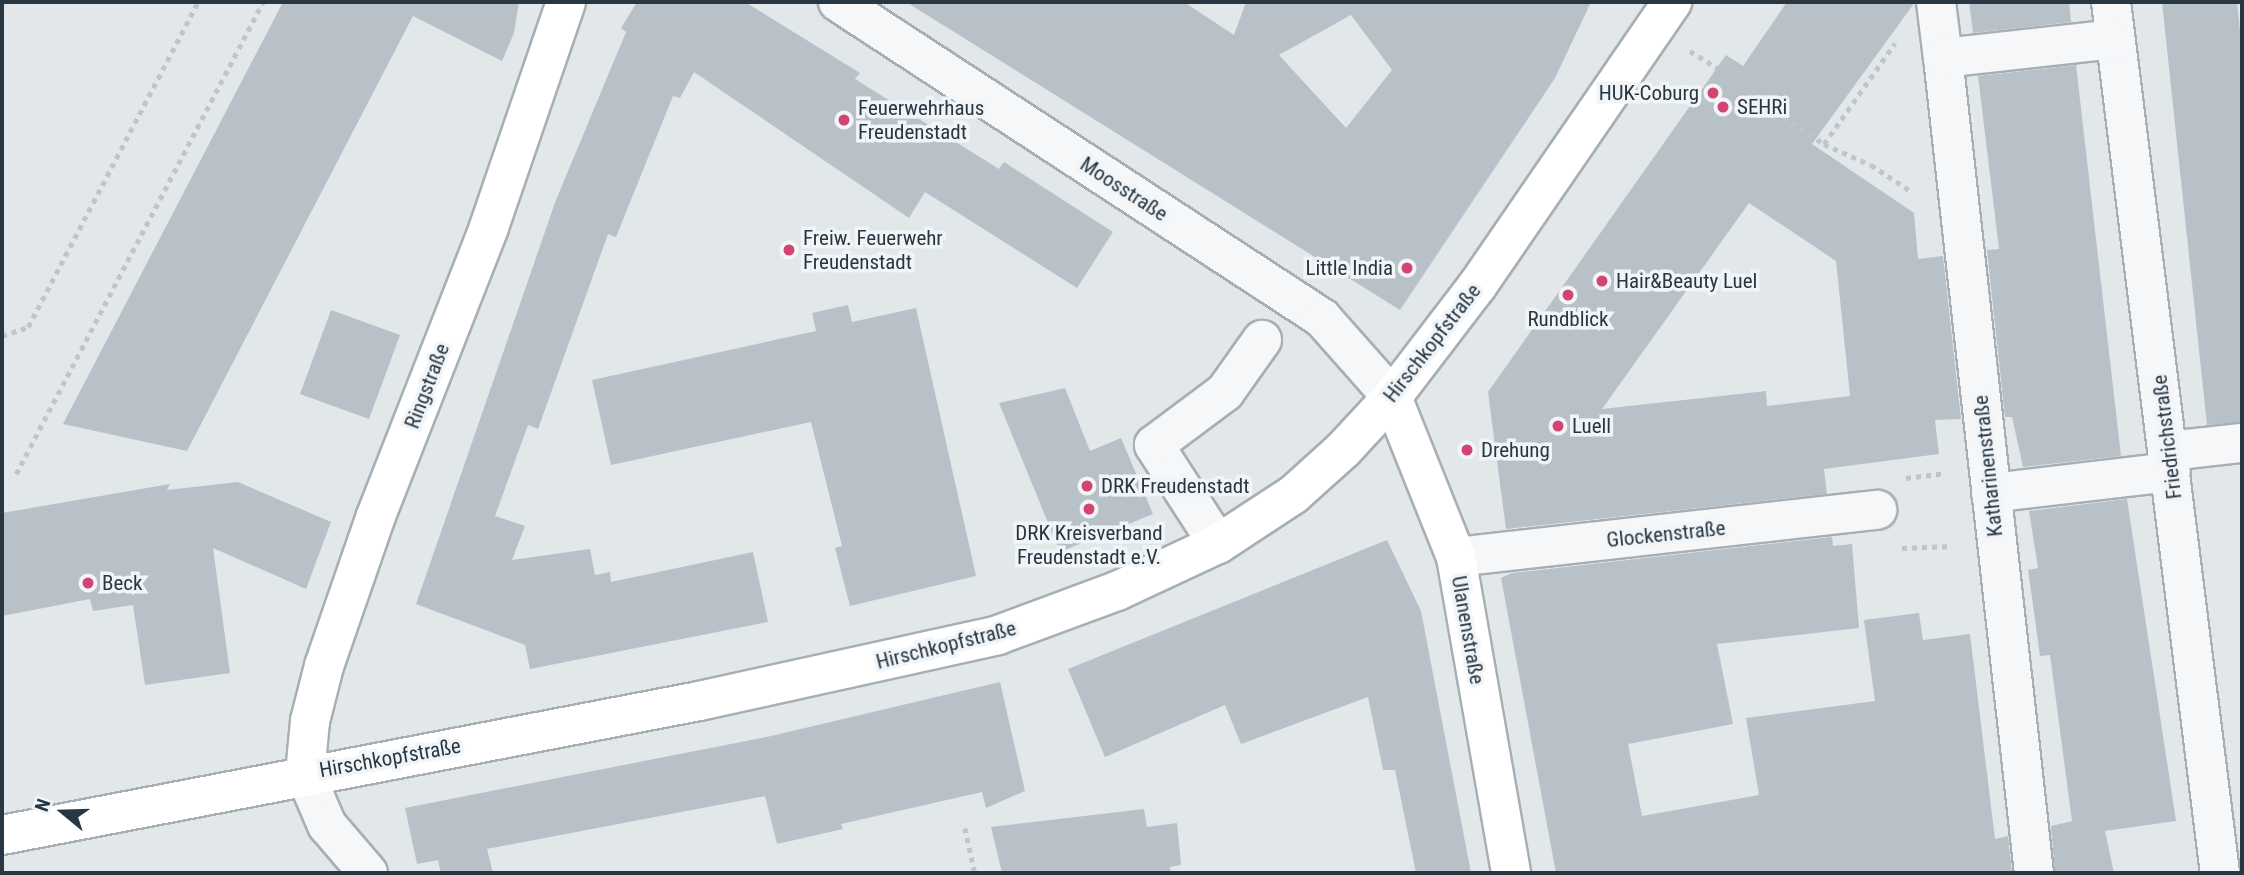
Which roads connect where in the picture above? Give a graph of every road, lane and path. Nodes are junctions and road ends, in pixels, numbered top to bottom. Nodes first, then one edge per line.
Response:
1 (198, 2) edge
2 (264, 2) edge
3 (566, 2) edge
4 (838, 2) edge
5 (1672, 2) edge
6 (1936, 2) edge
7 (2111, 2) edge
8 (1901, 34) dead end
9 (2115, 39) junction
10 (1943, 58) junction
11 (1775, 112) dead end
12 (1824, 144) junction
13 (1959, 200) junction
14 (2, 336) edge
15 (1262, 340) dead end
16 (1392, 397) junction
17 (2242, 443) edge
18 (2170, 462) junction
19 (16, 474) dead end
20 (1990, 480) junction
21 (1877, 510) junction
22 (1218, 544) junction
23 (1997, 544) junction
24 (1456, 557) junction
25 (305, 774) junction
26 (965, 828) dead end
27 (2, 835) edge
28 (368, 873) edge
29 (975, 873) edge
30 (1511, 873) edge
31 (2034, 873) edge
32 (2220, 873) edge

1 - 14 path
2 - 19 path
3 - 25 main road, Ringstraße
4 - 16 street, Moosstraße
5 - 16 main road, Hirschkopfstraße
6 - 10 street, Katharinenstraße
7 - 9 street, Friedrichstraße
8 - 12 path
9 - 10 street
9 - 18 street, Friedrichstraße
10 - 13 street, Katharinenstraße
11 - 12 path
12 - 13 path
13 - 20 street, Katharinenstraße
15 - 22 street
16 - 22 main road, Hirschkopfstraße
16 - 24 main road, Ulanenstraße
17 - 18 street
18 - 20 street
18 - 32 street, Friedrichstraße
20 - 21 path
20 - 23 street, Katharinenstraße
21 - 23 path
21 - 24 street, Glockenstraße
22 - 25 main road, Hirschkopfstraße
23 - 31 street, Katharinenstraße
24 - 30 main road, Ulanenstraße
25 - 27 main road, Hirschkopfstraße
25 - 28 street
26 - 29 path

